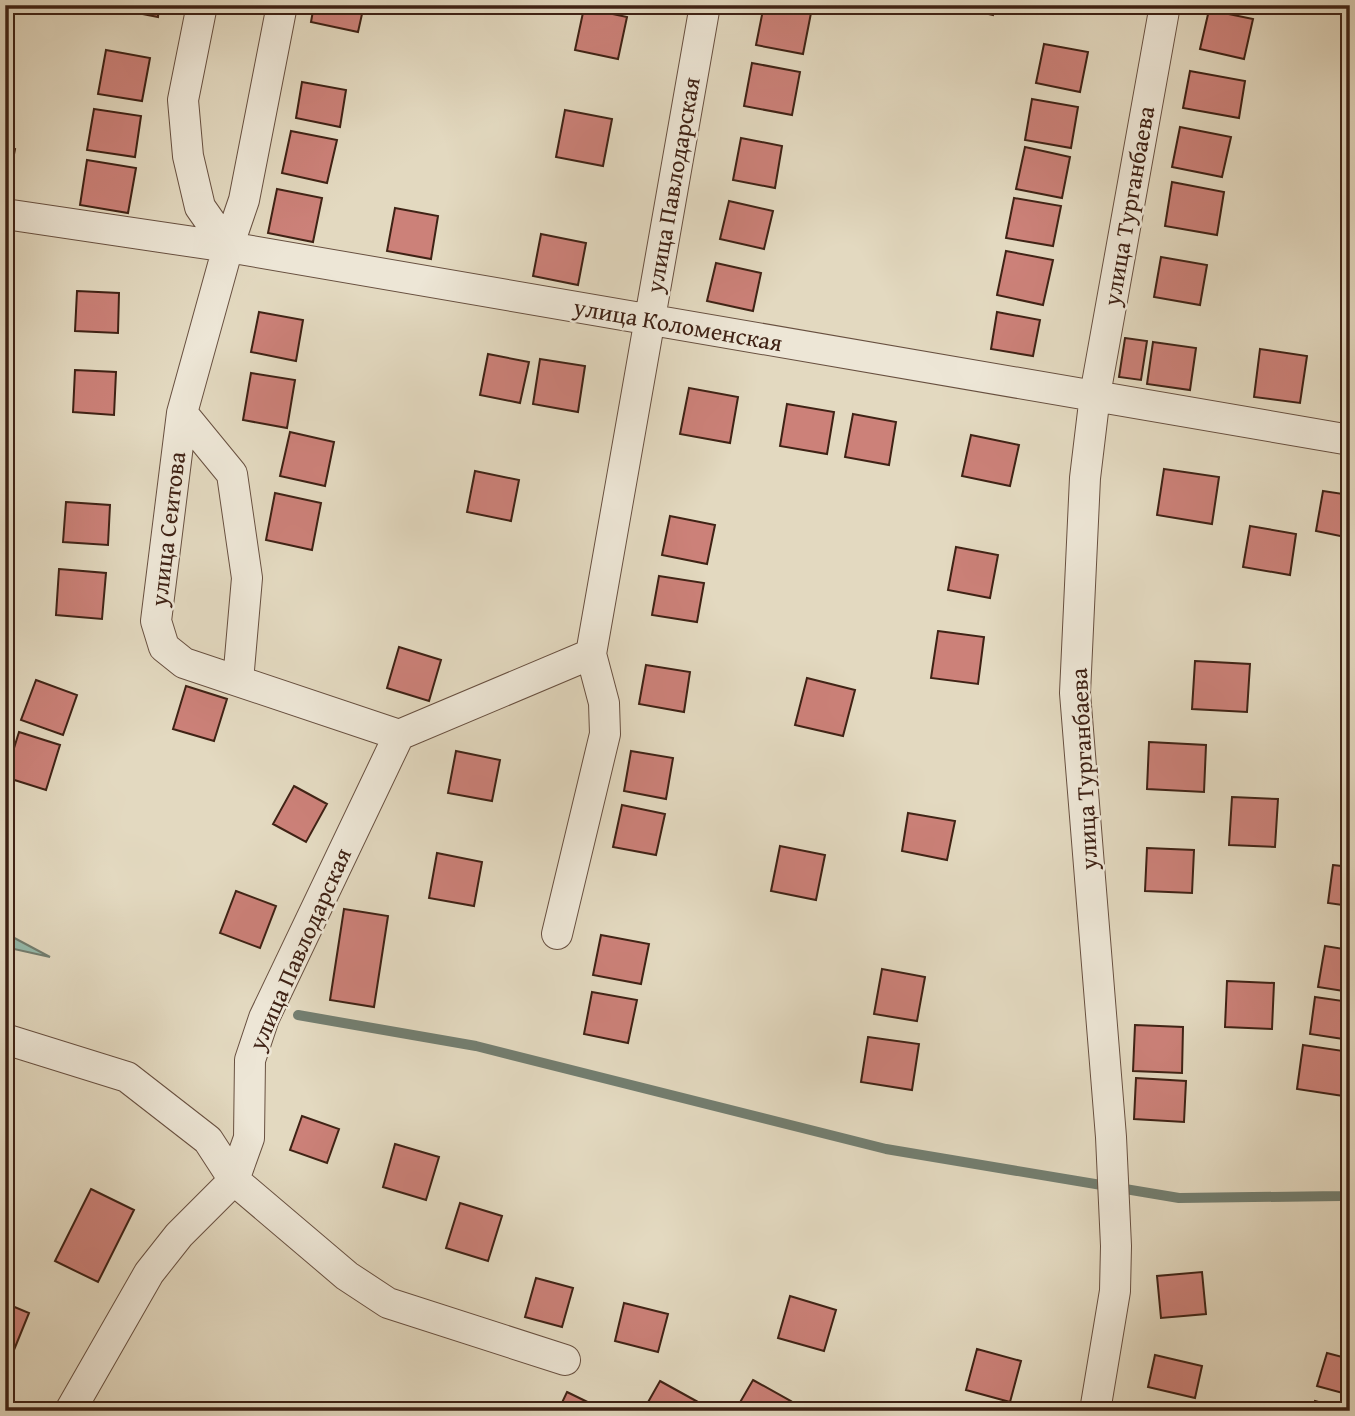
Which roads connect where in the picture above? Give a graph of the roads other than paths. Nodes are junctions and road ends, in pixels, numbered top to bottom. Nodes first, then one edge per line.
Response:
1 (202, 5) edge
2 (282, 5) edge
3 (705, 5) edge
4 (1165, 5) edge
5 (5, 214) edge
6 (228, 247) junction
7 (649, 320) junction
8 (1095, 395) junction
9 (182, 414) junction
10 (1350, 440) edge
11 (591, 654) junction
12 (238, 681) junction
13 (399, 735) junction
14 (557, 934) dead end
15 (5, 1039) edge
16 (234, 1180) junction
17 (565, 1360) dead end
18 (70, 1411) edge
19 (1095, 1411) edge

1 - 6 street
2 - 6 street, улица Сеитова
3 - 7 street, улица Павлодарская
4 - 8 street, улица Турганбаева
5 - 6 street, улица Коломенская
6 - 7 street, улица Коломенская
6 - 9 street, улица Сеитова
7 - 8 street, улица Коломенская
7 - 11 street, улица Павлодарская
8 - 10 street, улица Коломенская
8 - 19 street, улица Турганбаева
9 - 12 street
9 - 12 street, улица Сеитова
11 - 13 street
11 - 14 street, улица Павлодарская
12 - 13 street, улица Сеитова
13 - 16 street, улица Павлодарская
15 - 16 street
16 - 17 street
16 - 18 street, улица Павлодарская

